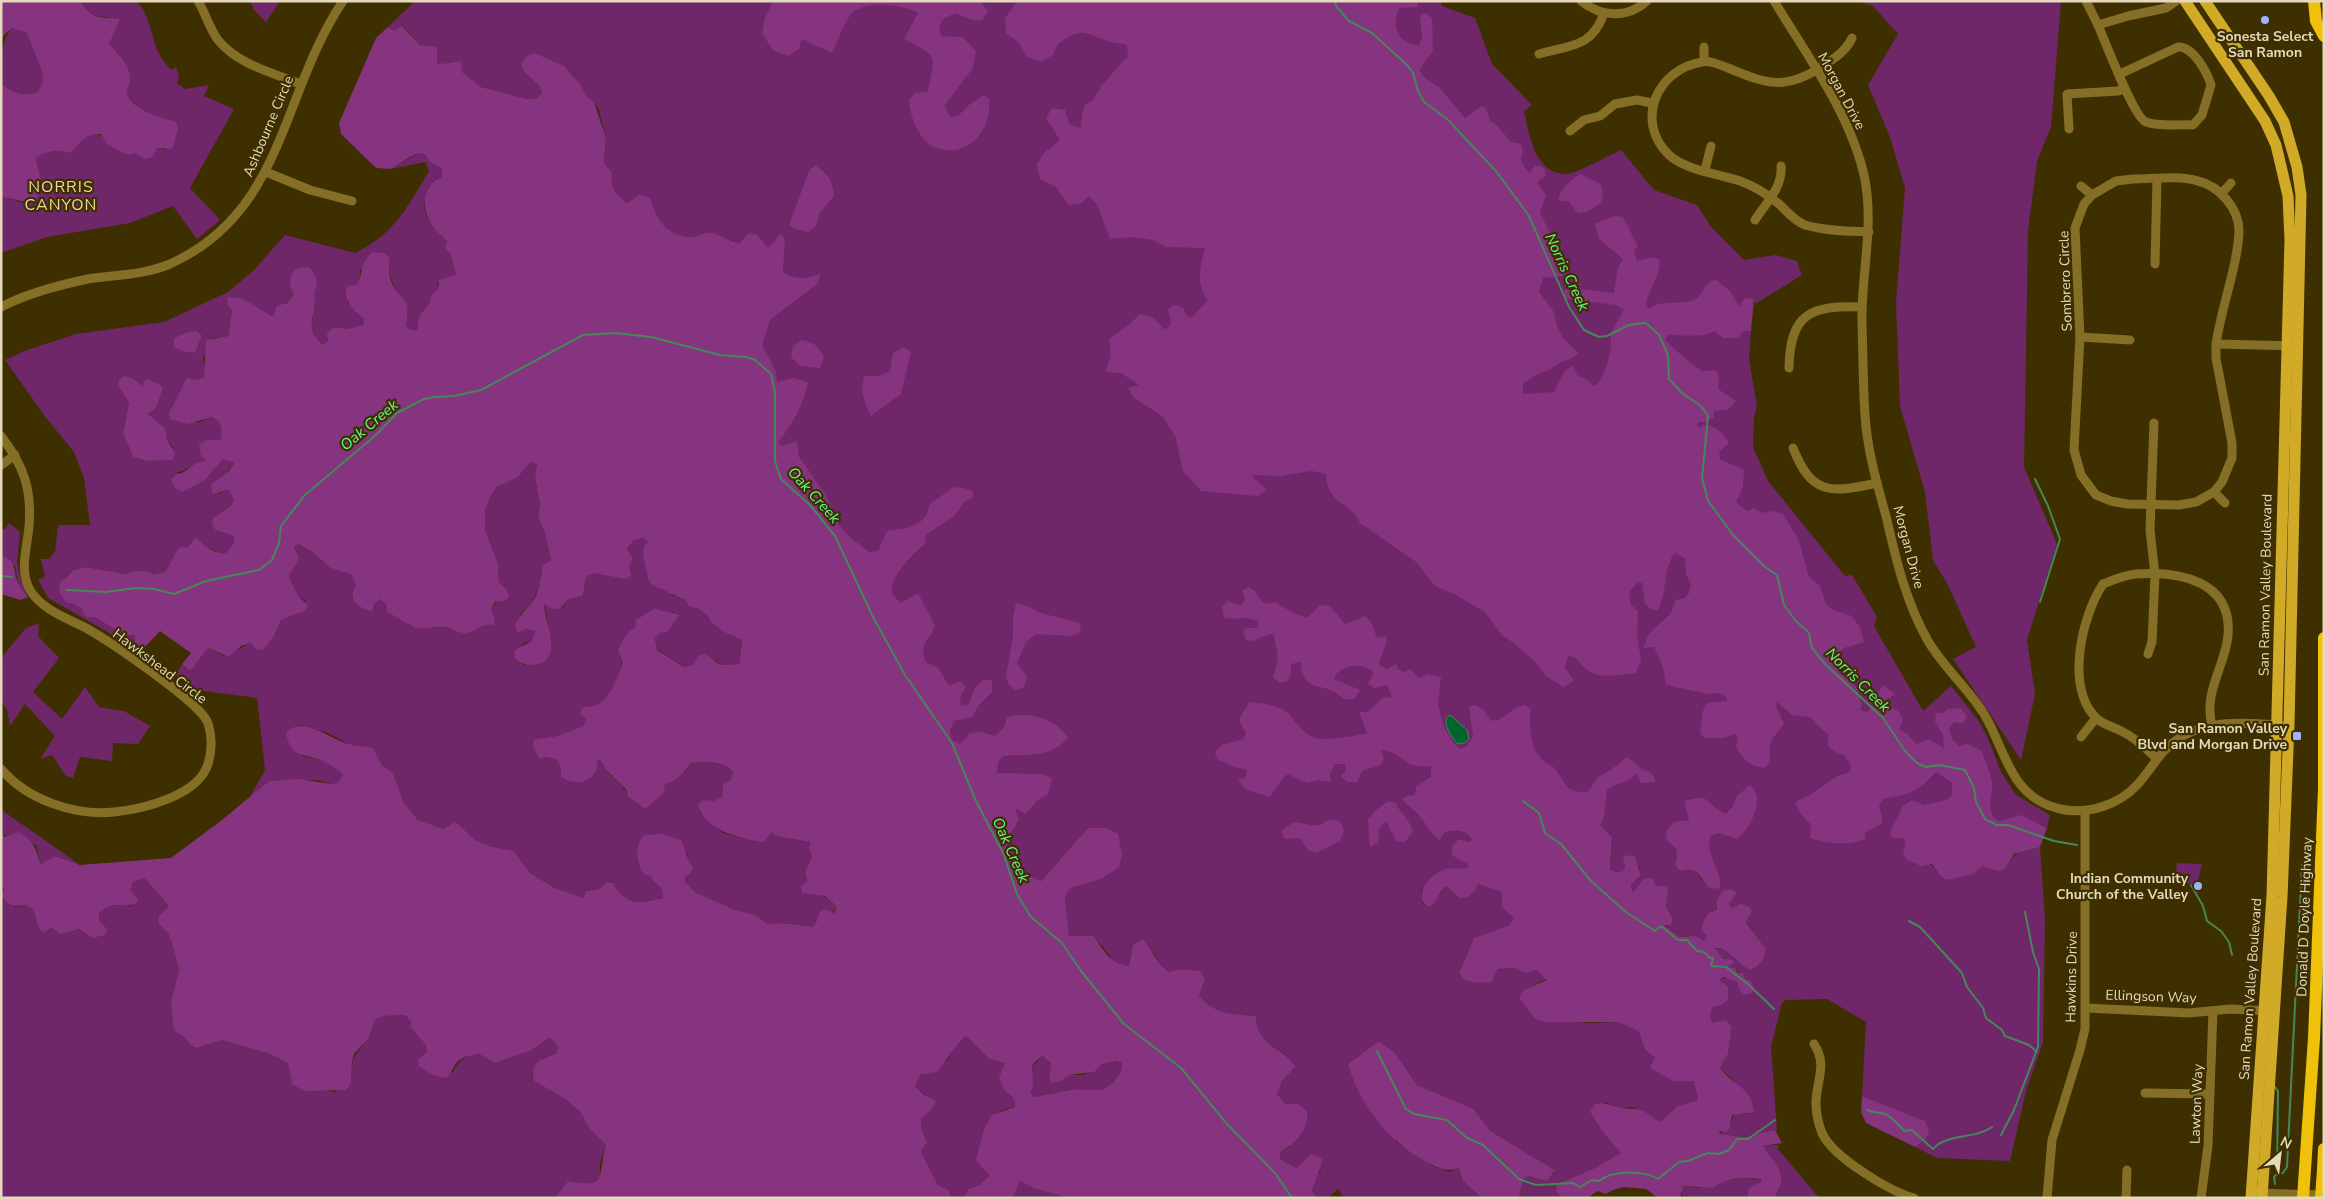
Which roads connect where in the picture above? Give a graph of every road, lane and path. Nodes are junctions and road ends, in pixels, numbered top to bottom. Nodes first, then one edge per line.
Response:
1 (198, 1) edge
2 (343, 1) edge
3 (1581, 1) edge
4 (1647, 1) edge
5 (1774, 1) edge
6 (2086, 1) edge
7 (2176, 1) edge
8 (2185, 1) edge
9 (2204, 1) edge
10 (2314, 1) edge
11 (1604, 14) junction
12 (2098, 25) junction
13 (2324, 36) edge
14 (1852, 38) dead end
15 (1704, 47) dead end
16 (1538, 54) dead end
17 (1704, 61) junction
18 (1816, 71) junction
19 (2120, 74) junction
20 (301, 84) junction
21 (2125, 88) junction
22 (1652, 104) junction
23 (2068, 129) dead end
24 (1570, 131) dead end
25 (1711, 146) dead end
26 (1781, 166) dead end
27 (1704, 170) junction
28 (266, 172) junction
29 (2157, 179) junction
30 (2230, 183) dead end
31 (2081, 186) dead end
32 (2221, 194) junction
33 (2092, 195) junction
34 (1770, 197) junction
35 (352, 201) dead end
36 (1755, 220) dead end
37 (1869, 232) junction
38 (2155, 264) dead end
39 (1, 307) edge
40 (1862, 307) junction
41 (2080, 337) junction
42 (2130, 340) dead end
43 (2216, 344) junction
44 (2286, 346) junction
45 (2299, 346) junction
46 (1789, 368) dead end
47 (2154, 424) dead end
48 (1, 436) edge
49 (1793, 448) dead end
50 (15, 455) junction
51 (1, 465) edge
52 (1877, 483) junction
53 (2214, 492) junction
54 (2225, 503) dead end
55 (2150, 505) junction
56 (2155, 575) junction
57 (2324, 638) edge
58 (2148, 654) dead end
59 (2096, 718) junction
60 (2212, 724) junction
61 (2277, 724) junction
62 (2289, 725) junction
63 (2081, 737) dead end
64 (2156, 758) junction
65 (1, 769) edge
66 (2085, 811) junction
67 (2086, 1008) junction
68 (2213, 1011) junction
69 (2269, 1011) junction
70 (1814, 1044) dead end
71 (2145, 1093) dead end
72 (2209, 1094) junction
73 (2324, 1149) edge
74 (2127, 1170) dead end
75 (2323, 1170) edge
76 (2256, 1195) edge
77 (2323, 1196) edge
78 (1914, 1198) edge
79 (2047, 1198) edge
80 (2126, 1198) edge
81 (2202, 1198) edge
82 (2303, 1198) edge

1 - 20 street
2 - 20 street, Ashbourne Circle
3 - 11 street
4 - 11 street
5 - 18 street, Morgan Drive
6 - 12 street
7 - 12 street
8 - 44 main road, San Ramon Valley Boulevard
9 - 45 main road, San Ramon Valley Boulevard
10 - 13 highway
11 - 16 street
12 - 19 street
14 - 18 street
15 - 17 street
17 - 18 street
17 - 22 street
18 - 37 street, Morgan Drive
19 - 21 street
19 - 21 street
20 - 28 street, Ashbourne Circle
21 - 23 street
22 - 24 street
22 - 27 street
25 - 27 street
26 - 34 street
27 - 34 street
28 - 35 street
28 - 39 street, Ashbourne Circle
29 - 32 street, Sombrero Circle
29 - 33 street, Sombrero Circle
29 - 38 street
30 - 32 street
31 - 33 street
32 - 43 street, Sombrero Circle
33 - 41 street, Sombrero Circle
34 - 36 street
34 - 37 street
37 - 40 street, Morgan Drive
40 - 46 street
40 - 52 street, Morgan Drive
41 - 42 street
41 - 55 street, Sombrero Circle
43 - 44 street
43 - 53 street, Sombrero Circle
44 - 45 street
44 - 61 main road, San Ramon Valley Boulevard
45 - 62 main road, San Ramon Valley Boulevard
47 - 55 street
48 - 50 street, Hawkshead Circle
49 - 52 street
50 - 51 street
50 - 65 street, Hawkshead Circle
52 - 66 street, Morgan Drive
53 - 54 street
53 - 55 street, Sombrero Circle
55 - 56 street
56 - 58 street
56 - 59 street
56 - 60 street
57 - 82 highway, Donald D Doyle Highway, bridge
59 - 63 street
59 - 64 street
60 - 61 street, Morgan Drive
60 - 64 street, Morgan Drive
61 - 62 street, Morgan Drive
61 - 69 main road, San Ramon Valley Boulevard
62 - 69 main road, San Ramon Valley Boulevard
64 - 66 street, Morgan Drive
66 - 67 street, Hawkins Drive
67 - 68 street, Ellingson Way
67 - 79 street, Hawkins Drive
68 - 69 street, Ellingson Way
68 - 72 street, Lawton Way
69 - 76 main road, San Ramon Valley Boulevard
70 - 78 street
71 - 72 street
72 - 81 street, Lawton Way
73 - 75 highway
74 - 80 street
75 - 77 highway, bridge
76 - 77 street

